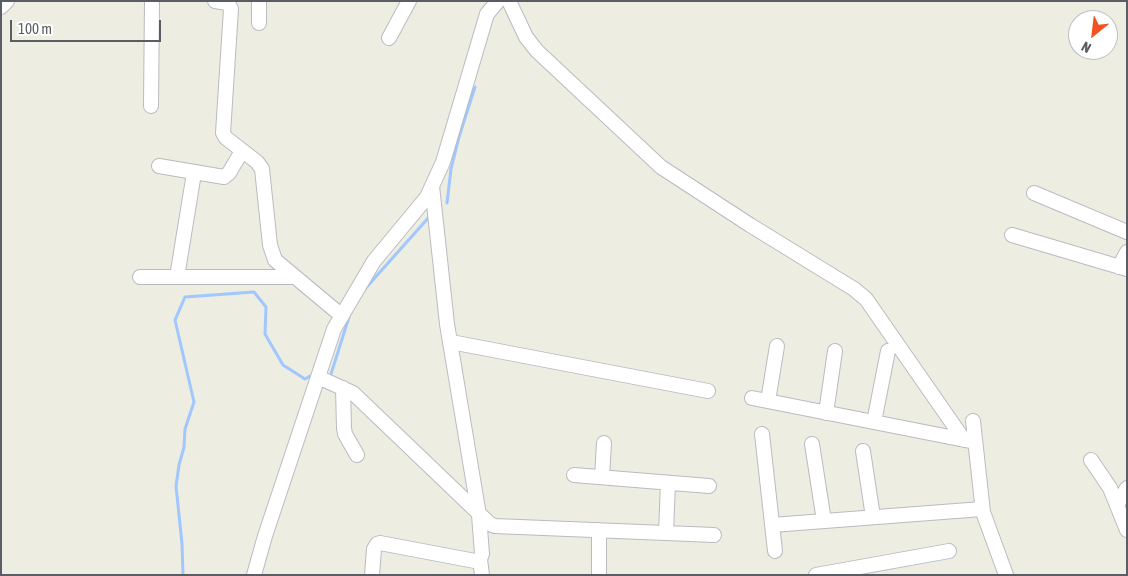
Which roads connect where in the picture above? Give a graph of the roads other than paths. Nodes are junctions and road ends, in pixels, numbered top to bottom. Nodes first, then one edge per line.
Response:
1 (7, 1) edge
2 (152, 1) edge
3 (215, 1) edge
4 (259, 1) edge
5 (498, 1) edge
6 (509, 1) edge
7 (407, 2) edge
8 (230, 4) edge
9 (1, 7) edge
10 (259, 24) dead end
11 (388, 38) dead end
12 (151, 106) dead end
13 (242, 151) junction
14 (159, 166) dead end
15 (194, 173) junction
16 (432, 186) junction
17 (1034, 193) dead end
18 (1127, 232) edge
19 (1012, 235) dead end
20 (1127, 252) edge
21 (1123, 268) edge
22 (140, 276) dead end
23 (177, 277) junction
24 (294, 277) junction
25 (342, 316) junction
26 (450, 342) junction
27 (777, 346) dead end
28 (835, 351) dead end
29 (888, 351) dead end
30 (318, 377) junction
31 (343, 388) junction
32 (708, 391) dead end
33 (752, 398) dead end
34 (768, 401) junction
35 (826, 413) junction
36 (973, 421) dead end
37 (874, 422) junction
38 (762, 434) dead end
39 (970, 441) junction
40 (604, 443) dead end
41 (812, 444) dead end
42 (862, 451) dead end
43 (357, 455) dead end
44 (1090, 460) dead end
45 (574, 475) dead end
46 (602, 478) junction
47 (668, 482) junction
48 (709, 486) dead end
49 (1127, 488) edge
50 (1117, 505) junction
51 (982, 509) junction
52 (479, 514) junction
53 (873, 517) junction
54 (824, 521) junction
55 (772, 525) junction
56 (599, 530) junction
57 (1127, 530) edge
58 (666, 533) junction
59 (714, 535) dead end
60 (775, 551) dead end
61 (949, 551) dead end
62 (480, 559) junction
63 (840, 572) edge
64 (254, 575) edge
65 (372, 575) edge
66 (482, 575) edge
67 (600, 575) edge
68 (816, 575) edge
69 (1006, 575) edge

1 - 9 street
2 - 12 street
3 - 8 street
4 - 10 street
5 - 16 street
6 - 39 street
7 - 11 street
8 - 13 street
13 - 15 street
13 - 24 street
14 - 15 street
15 - 23 street
16 - 25 street
16 - 26 street
17 - 18 street
19 - 21 street
20 - 21 street
22 - 23 street
23 - 24 street
24 - 25 street
25 - 30 street
26 - 32 street
26 - 52 street
27 - 34 street
28 - 35 street
29 - 37 street
30 - 31 street
30 - 64 street
31 - 43 street
31 - 52 street
33 - 34 street
34 - 35 street
35 - 37 street
36 - 39 street
37 - 39 street
38 - 55 street
39 - 51 street
40 - 46 street
41 - 54 street
42 - 53 street
44 - 50 street
45 - 46 street
46 - 47 street
47 - 48 street
47 - 58 street
49 - 50 street
50 - 57 street
51 - 53 street
51 - 69 street
52 - 56 street
52 - 62 street
53 - 54 street
54 - 55 street
55 - 60 street
56 - 58 street
56 - 67 street
58 - 59 street
61 - 63 street
62 - 65 street
62 - 66 street
63 - 68 street

